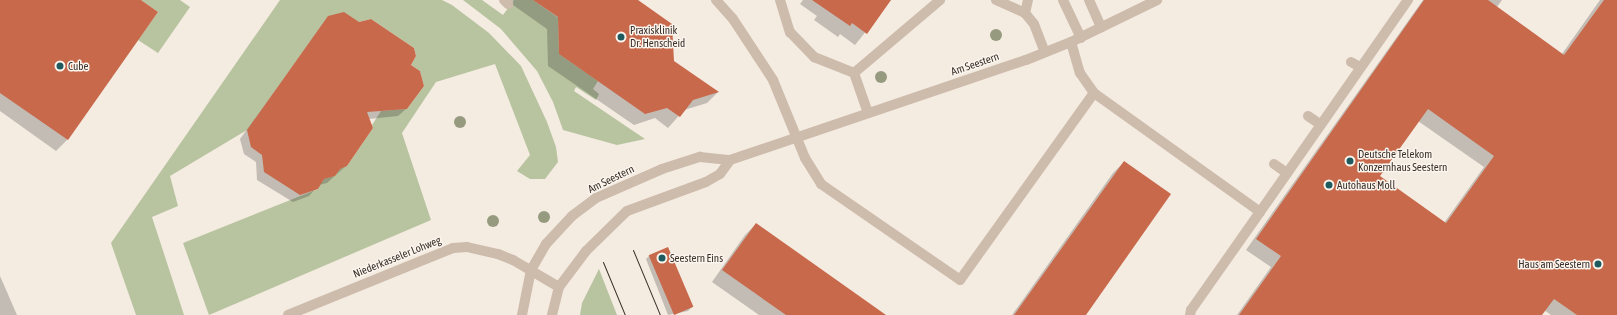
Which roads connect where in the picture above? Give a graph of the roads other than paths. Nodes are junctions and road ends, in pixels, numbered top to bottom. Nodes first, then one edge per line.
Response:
1 (716, 0) edge
2 (780, 0) edge
3 (940, 0) edge
4 (996, 0) edge
5 (1028, 0) edge
6 (1063, 0) edge
7 (1089, 0) edge
8 (1157, 0) edge
9 (1408, 0) edge
10 (1025, 13) junction
11 (1101, 27) junction
12 (1076, 40) junction
13 (1045, 52) junction
14 (1351, 62) dead end
15 (1360, 68) junction
16 (854, 73) junction
17 (1094, 92) junction
18 (868, 113) junction
19 (1308, 116) dead end
20 (1320, 124) junction
21 (796, 138) junction
22 (730, 160) junction
23 (1274, 164) dead end
24 (1287, 172) junction
25 (1260, 212) junction
26 (531, 270) junction
27 (559, 287) junction
28 (288, 315) edge
29 (522, 315) edge
30 (552, 315) edge
31 (1190, 315) edge

1 - 21 street
2 - 16 street
3 - 16 street
4 - 10 street
5 - 10 street
6 - 12 street
7 - 11 street
8 - 11 street, Am Seestern
9 - 15 street
10 - 13 street
11 - 12 street, Am Seestern
12 - 13 street, Am Seestern
12 - 17 street
13 - 18 street, Am Seestern
14 - 15 street
15 - 20 street
16 - 18 street
17 - 21 street
17 - 25 street
18 - 21 street, Am Seestern
19 - 20 street
20 - 24 street
21 - 22 street, Am Seestern
22 - 26 street, Am Seestern
22 - 27 street
23 - 24 street
24 - 25 street
25 - 31 street
26 - 27 street, Niederkasseler Lohweg
26 - 28 street, Niederkasseler Lohweg
26 - 29 street, Am Seestern
27 - 30 street

